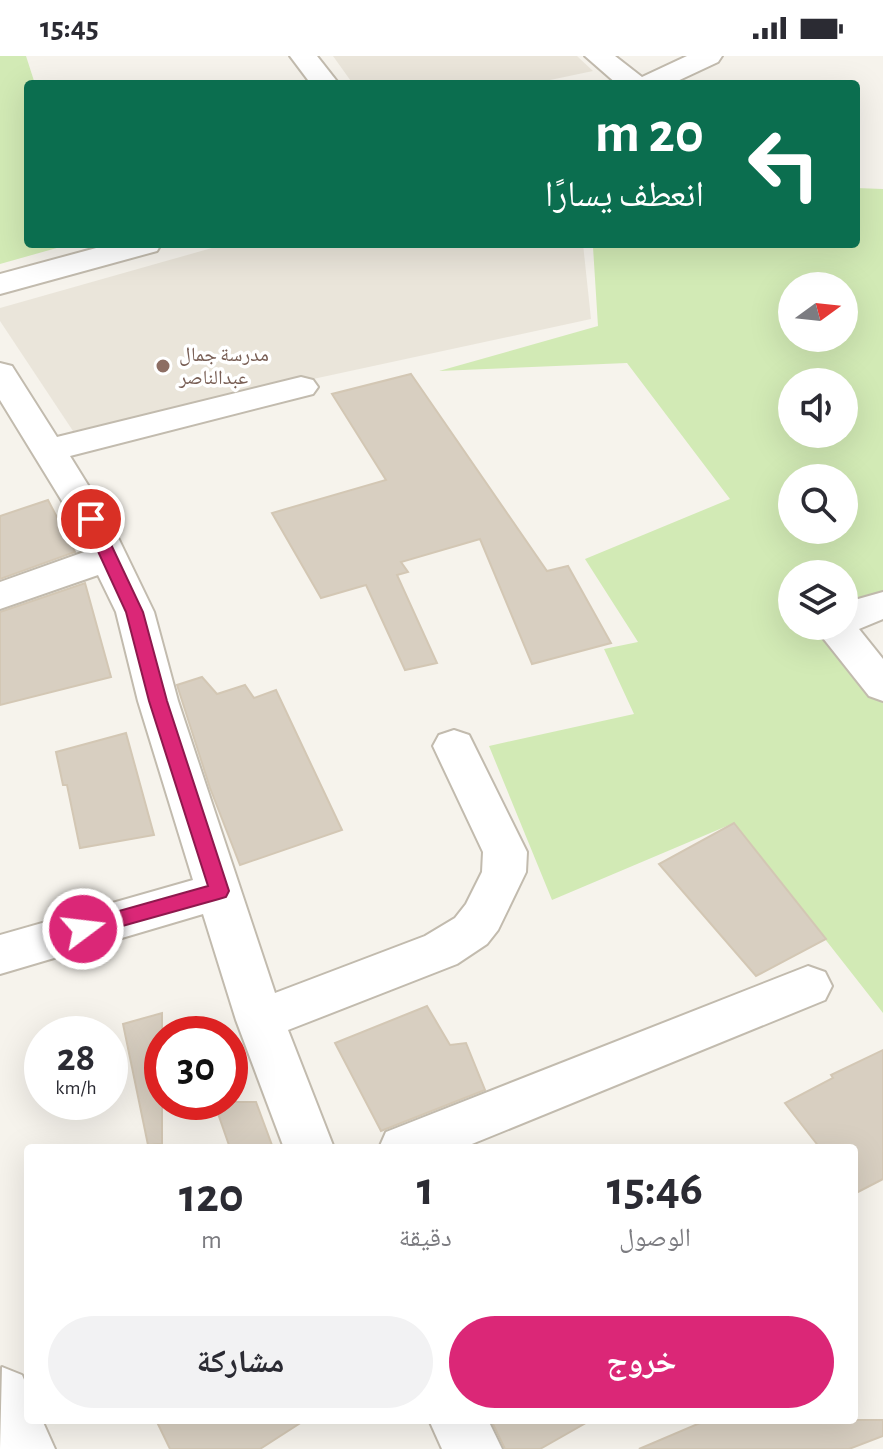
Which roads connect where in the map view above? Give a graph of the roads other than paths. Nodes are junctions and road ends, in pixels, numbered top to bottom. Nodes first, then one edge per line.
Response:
1 (303, 56) edge
2 (598, 56) edge
3 (709, 56) edge
4 (322, 80) edge
5 (629, 80) edge
6 (658, 80) edge
7 (131, 248) edge
8 (0, 284) edge
9 (0, 373) edge
10 (301, 387) dead end
11 (49, 450) junction
12 (109, 557) junction
13 (0, 596) edge
14 (883, 605) edge
15 (858, 612) edge
16 (845, 640) edge
17 (883, 686) edge
18 (454, 746) dead end
19 (219, 891) junction
20 (0, 955) edge
21 (808, 986) dead end
22 (260, 1020) junction
23 (307, 1144) edge
24 (414, 1144) edge
25 (10, 1390) edge
26 (459, 1424) edge
27 (26, 1449) edge
28 (473, 1449) edge

1 - 4 street
2 - 5 street
3 - 6 street
7 - 8 street
9 - 11 street
10 - 11 street
11 - 12 street
12 - 13 street
12 - 19 street
14 - 15 street
16 - 17 street
18 - 22 street
19 - 20 street
19 - 22 street
21 - 24 street
22 - 23 street
25 - 27 street
26 - 28 street

